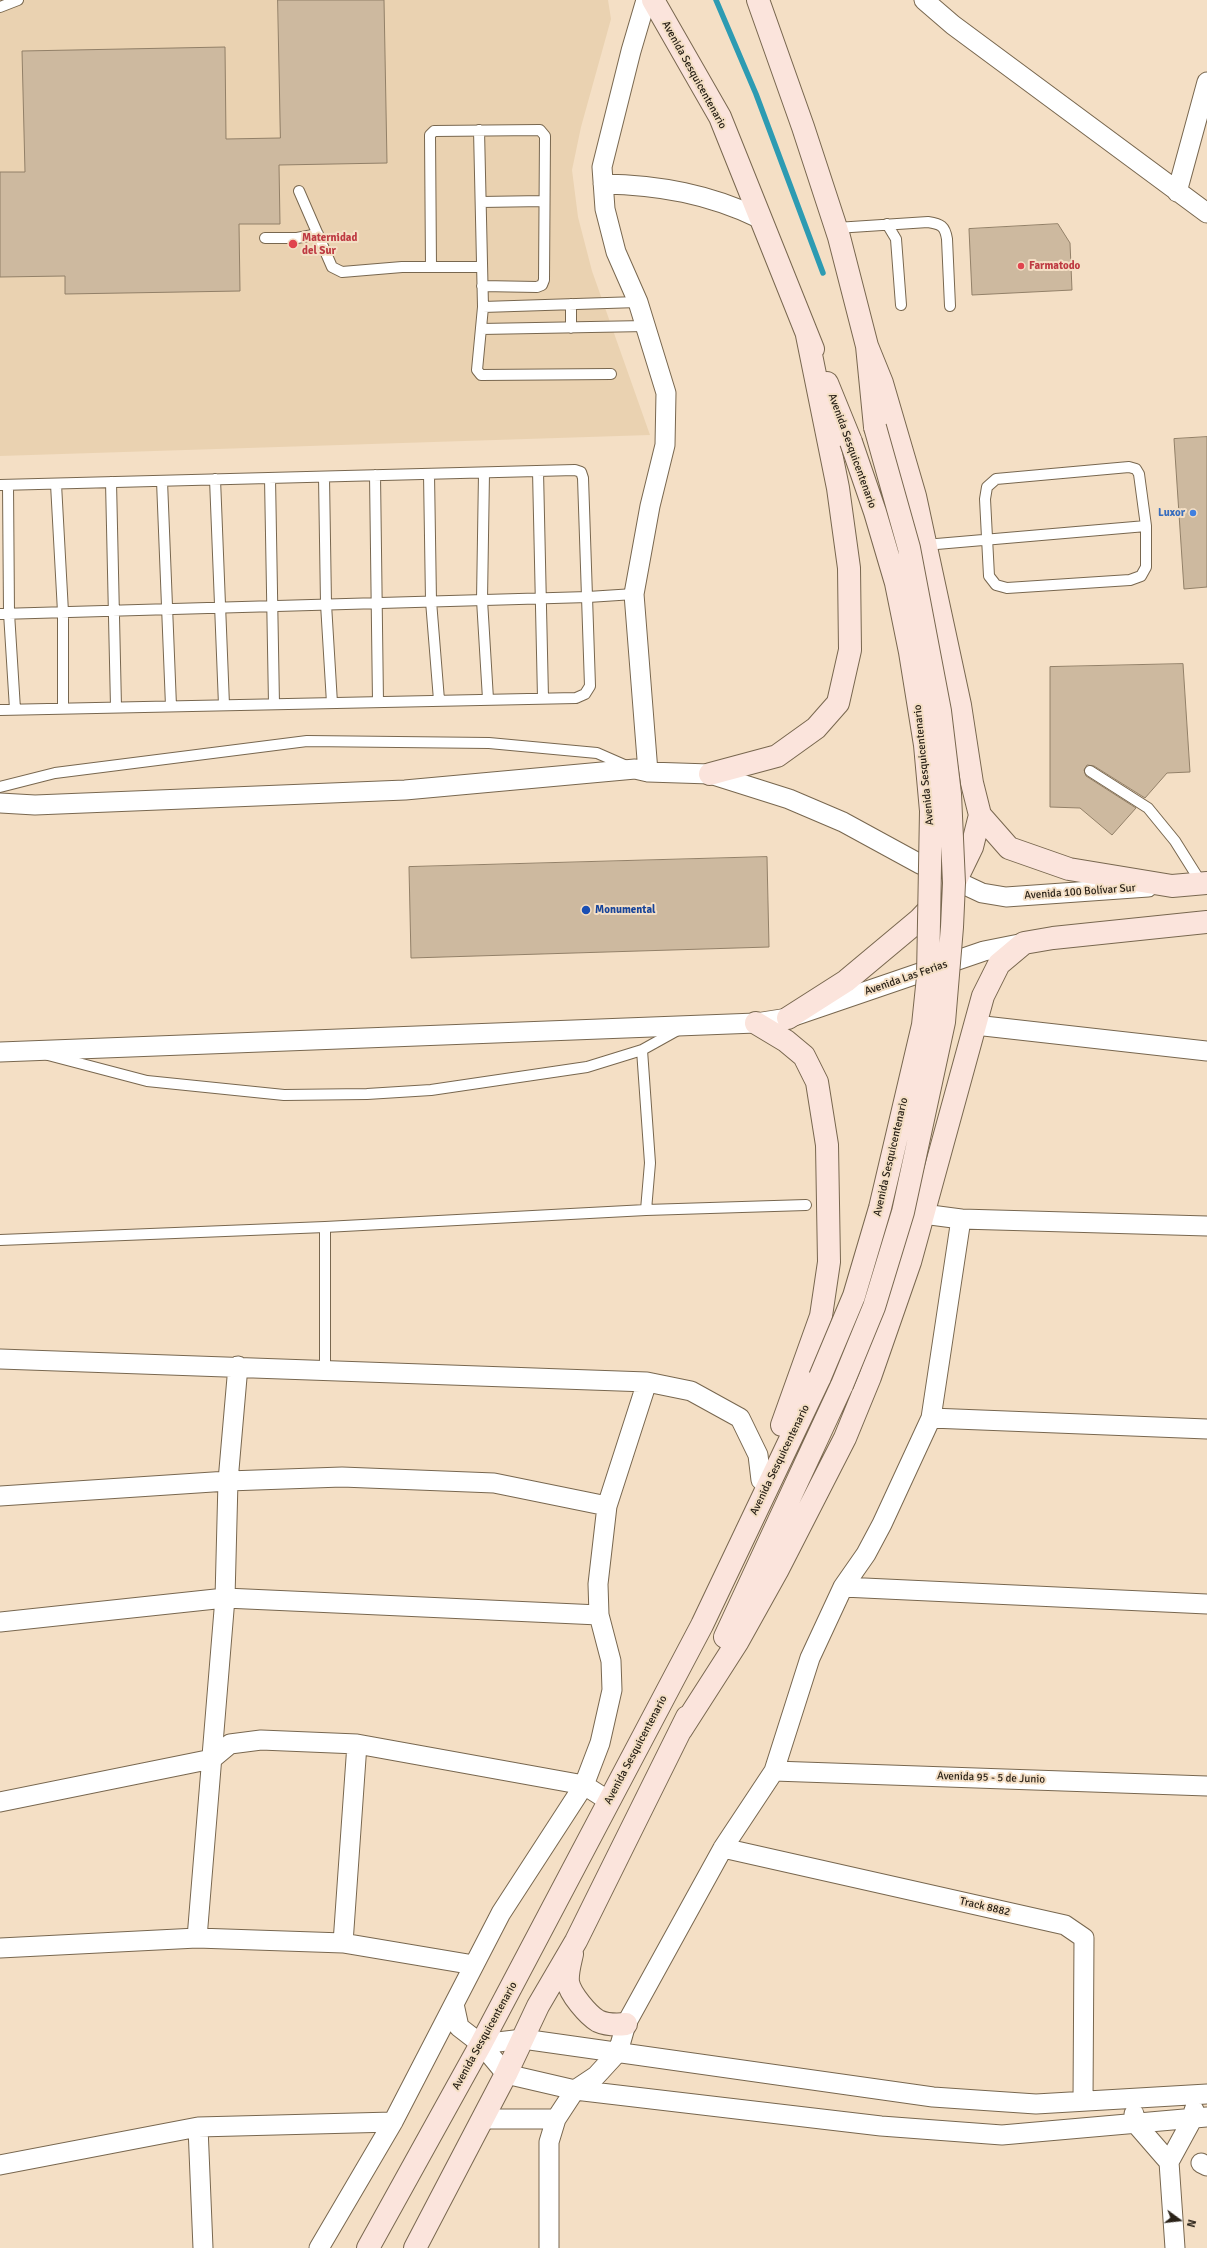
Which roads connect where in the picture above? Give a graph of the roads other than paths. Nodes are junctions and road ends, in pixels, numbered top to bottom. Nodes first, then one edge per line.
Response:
1 (18, 0) edge
2 (646, 0) edge
3 (653, 0) edge
4 (758, 0) edge
5 (924, 0) edge
6 (0, 7) edge
7 (1207, 82) edge
8 (480, 130) junction
9 (603, 184) junction
10 (299, 191) dead end
11 (1177, 192) junction
12 (544, 201) junction
13 (481, 202) junction
14 (1207, 213) edge
15 (761, 219) junction
16 (887, 224) junction
17 (836, 228) junction
18 (318, 234) junction
19 (265, 238) dead end
20 (431, 267) junction
21 (482, 267) junction
22 (482, 286) junction
23 (638, 302) junction
24 (571, 304) junction
25 (901, 306) dead end
26 (950, 306) dead end
27 (483, 307) junction
28 (646, 326) junction
29 (571, 328) junction
30 (481, 329) junction
31 (808, 335) junction
32 (868, 346) junction
33 (611, 374) dead end
34 (538, 471) junction
35 (484, 473) junction
36 (429, 474) junction
37 (375, 475) junction
38 (324, 477) junction
39 (270, 478) junction
40 (215, 479) junction
41 (162, 481) junction
42 (110, 482) junction
43 (56, 484) junction
44 (4, 485) edge
45 (1146, 526) junction
46 (987, 540) junction
47 (925, 545) junction
48 (634, 594) junction
49 (588, 597) junction
50 (539, 598) junction
51 (482, 600) junction
52 (431, 602) junction
53 (377, 603) junction
54 (326, 604) junction
55 (271, 606) junction
56 (219, 607) junction
57 (166, 609) junction
58 (114, 610) junction
59 (63, 612) junction
60 (5, 613) edge
61 (543, 698) junction
62 (488, 699) junction
63 (439, 700) junction
64 (378, 702) junction
65 (332, 703) junction
66 (274, 704) junction
67 (224, 705) junction
68 (171, 706) junction
69 (116, 707) junction
70 (63, 708) junction
71 (15, 709) junction
72 (0, 710) edge
73 (642, 770) junction
74 (1090, 771) dead end
75 (710, 774) junction
76 (0, 788) edge
77 (0, 803) edge
78 (980, 815) junction
79 (955, 882) junction
80 (1204, 884) edge
81 (1172, 886) junction
82 (1207, 922) edge
83 (1024, 943) junction
84 (788, 1018) junction
85 (756, 1023) junction
86 (685, 1025) junction
87 (975, 1025) junction
88 (642, 1050) junction
89 (32, 1051) junction
90 (1207, 1051) edge
91 (0, 1052) edge
92 (806, 1205) dead end
93 (646, 1210) junction
94 (923, 1214) junction
95 (961, 1219) junction
96 (1207, 1226) edge
97 (325, 1227) junction
98 (0, 1240) edge
99 (0, 1359) edge
100 (238, 1366) junction
101 (325, 1369) junction
102 (647, 1382) junction
103 (932, 1418) junction
104 (1207, 1429) edge
105 (761, 1480) junction
106 (228, 1481) junction
107 (0, 1496) edge
108 (607, 1506) junction
109 (745, 1532) junction
110 (843, 1587) junction
111 (225, 1598) junction
112 (1207, 1604) edge
113 (599, 1615) junction
114 (0, 1622) edge
115 (681, 1730) junction
116 (358, 1744) junction
117 (212, 1759) junction
118 (774, 1770) junction
119 (584, 1786) junction
120 (1207, 1786) edge
121 (609, 1801) junction
122 (0, 1802) edge
123 (723, 1848) junction
124 (197, 1938) junction
125 (576, 1941) junction
126 (343, 1942) junction
127 (0, 1948) edge
128 (474, 1965) junction
129 (454, 2004) junction
130 (626, 2024) junction
131 (524, 2039) junction
132 (481, 2044) junction
133 (618, 2052) junction
134 (506, 2074) junction
135 (575, 2090) junction
136 (1201, 2095) edge
137 (1130, 2098) junction
138 (1083, 2101) junction
139 (1200, 2118) edge
140 (482, 2119) junction
141 (556, 2119) junction
142 (393, 2122) junction
143 (1136, 2124) junction
144 (198, 2127) junction
145 (1169, 2162) junction
146 (0, 2165) edge
147 (203, 2248) edge
148 (319, 2248) edge
149 (368, 2248) edge
150 (415, 2248) edge
151 (549, 2248) edge
152 (1175, 2248) edge

1 - 6 lane
2 - 9 street
3 - 15 main road, Avenida Sesquicentenario
4 - 17 main road, Avenida Sesquicentenario
5 - 11 street
7 - 11 street
8 - 12 lane
8 - 13 lane
8 - 20 lane
9 - 15 street
9 - 23 street
10 - 18 lane
11 - 14 street
12 - 13 lane
12 - 22 lane
13 - 21 lane
15 - 31 main road, Avenida Sesquicentenario
16 - 17 lane
16 - 25 lane
16 - 26 lane
17 - 32 main road, Avenida Sesquicentenario
18 - 19 lane
18 - 20 lane
20 - 21 lane
21 - 22 lane
22 - 27 lane
23 - 24 lane
23 - 28 street
24 - 27 lane
24 - 29 lane
27 - 30 lane
28 - 29 lane
28 - 48 street
29 - 30 lane
30 - 33 lane
31 - 75 main road
31 - 109 main road, Avenida Sesquicentenario, bridge
32 - 47 main road
32 - 115 main road, Avenida Sesquicentenario, bridge
34 - 35 lane
34 - 49 lane
34 - 50 lane
35 - 36 lane
35 - 51 lane
36 - 37 lane
36 - 52 lane
37 - 38 lane
37 - 53 lane
38 - 39 lane
38 - 54 lane
39 - 40 lane
39 - 55 lane
40 - 41 lane
40 - 56 lane
41 - 42 lane
41 - 57 lane
42 - 43 lane
42 - 58 lane
43 - 44 lane
43 - 59 lane
44 - 60 lane
45 - 46 lane
45 - 46 lane
45 - 46 lane
46 - 47 lane
47 - 78 main road
48 - 49 lane
48 - 73 street
49 - 50 lane
49 - 61 lane
50 - 51 lane
50 - 61 lane
51 - 52 lane
51 - 62 lane
52 - 53 lane
52 - 63 lane
53 - 54 lane
53 - 64 lane
54 - 55 lane
54 - 65 lane
55 - 56 lane
55 - 66 lane
56 - 57 lane
56 - 67 lane
57 - 58 lane
57 - 68 lane
58 - 59 lane
58 - 69 lane
59 - 60 lane
59 - 70 lane
60 - 71 lane
61 - 62 lane
62 - 63 lane
63 - 64 lane
64 - 65 lane
65 - 66 lane
66 - 67 lane
67 - 68 lane
68 - 69 lane
69 - 70 lane
70 - 71 lane
71 - 72 lane
73 - 75 street
73 - 76 lane
73 - 77 street
74 - 80 lane
75 - 79 street
78 - 79 main road
78 - 81 main road
79 - 81 street, Avenida 100 Bolívar Sur
79 - 84 main road
80 - 81 main road, Avenida 100 Bolívar Sur
82 - 83 main road
83 - 84 street, Avenida Las Ferias
83 - 87 main road
84 - 85 street, Avenida Las Ferias
85 - 86 street, Avenida Las Ferias
85 - 105 main road
86 - 88 lane
86 - 89 street, Avenida Las Ferias
87 - 90 street
87 - 94 main road
88 - 89 lane
88 - 93 lane
89 - 91 street, Avenida Las Ferias
92 - 93 lane
93 - 97 lane
94 - 95 street
94 - 115 main road
95 - 96 street
95 - 103 street
97 - 98 lane
97 - 101 lane
99 - 100 street
100 - 101 street
100 - 106 street
101 - 102 street
102 - 105 street
102 - 108 street
103 - 104 street
103 - 110 street
105 - 109 main road
106 - 107 street
106 - 108 street
106 - 111 street
108 - 113 street
109 - 121 main road, Avenida Sesquicentenario
110 - 112 street
110 - 118 street
111 - 113 street
111 - 114 street
111 - 117 street
113 - 119 street
115 - 125 main road, Avenida Sesquicentenario
116 - 117 street
116 - 119 street
116 - 126 street
117 - 122 street
117 - 124 street
118 - 120 street, Avenida 95 - 5 de Junio
118 - 123 street
119 - 121 street
119 - 128 street
121 - 132 main road, Avenida Sesquicentenario
123 - 130 street
123 - 138 street, Track 8882
124 - 126 street
124 - 127 street
125 - 130 main road
125 - 131 main road, Avenida Sesquicentenario
126 - 128 street
128 - 129 street
129 - 132 street
129 - 142 street
130 - 133 street
131 - 132 street
131 - 133 street
131 - 134 main road, Avenida Sesquicentenario
132 - 134 street
132 - 149 main road, Avenida Sesquicentenario
133 - 135 street
133 - 138 street
134 - 135 street
134 - 140 main road, Avenida Sesquicentenario
135 - 141 street
135 - 143 street
136 - 137 street
136 - 139 street
137 - 138 street
137 - 143 street
139 - 143 street
139 - 145 street
140 - 141 street
140 - 150 main road, Avenida Sesquicentenario
141 - 151 street
142 - 144 street
142 - 148 street
143 - 145 street
144 - 146 street
144 - 147 street
145 - 152 street

